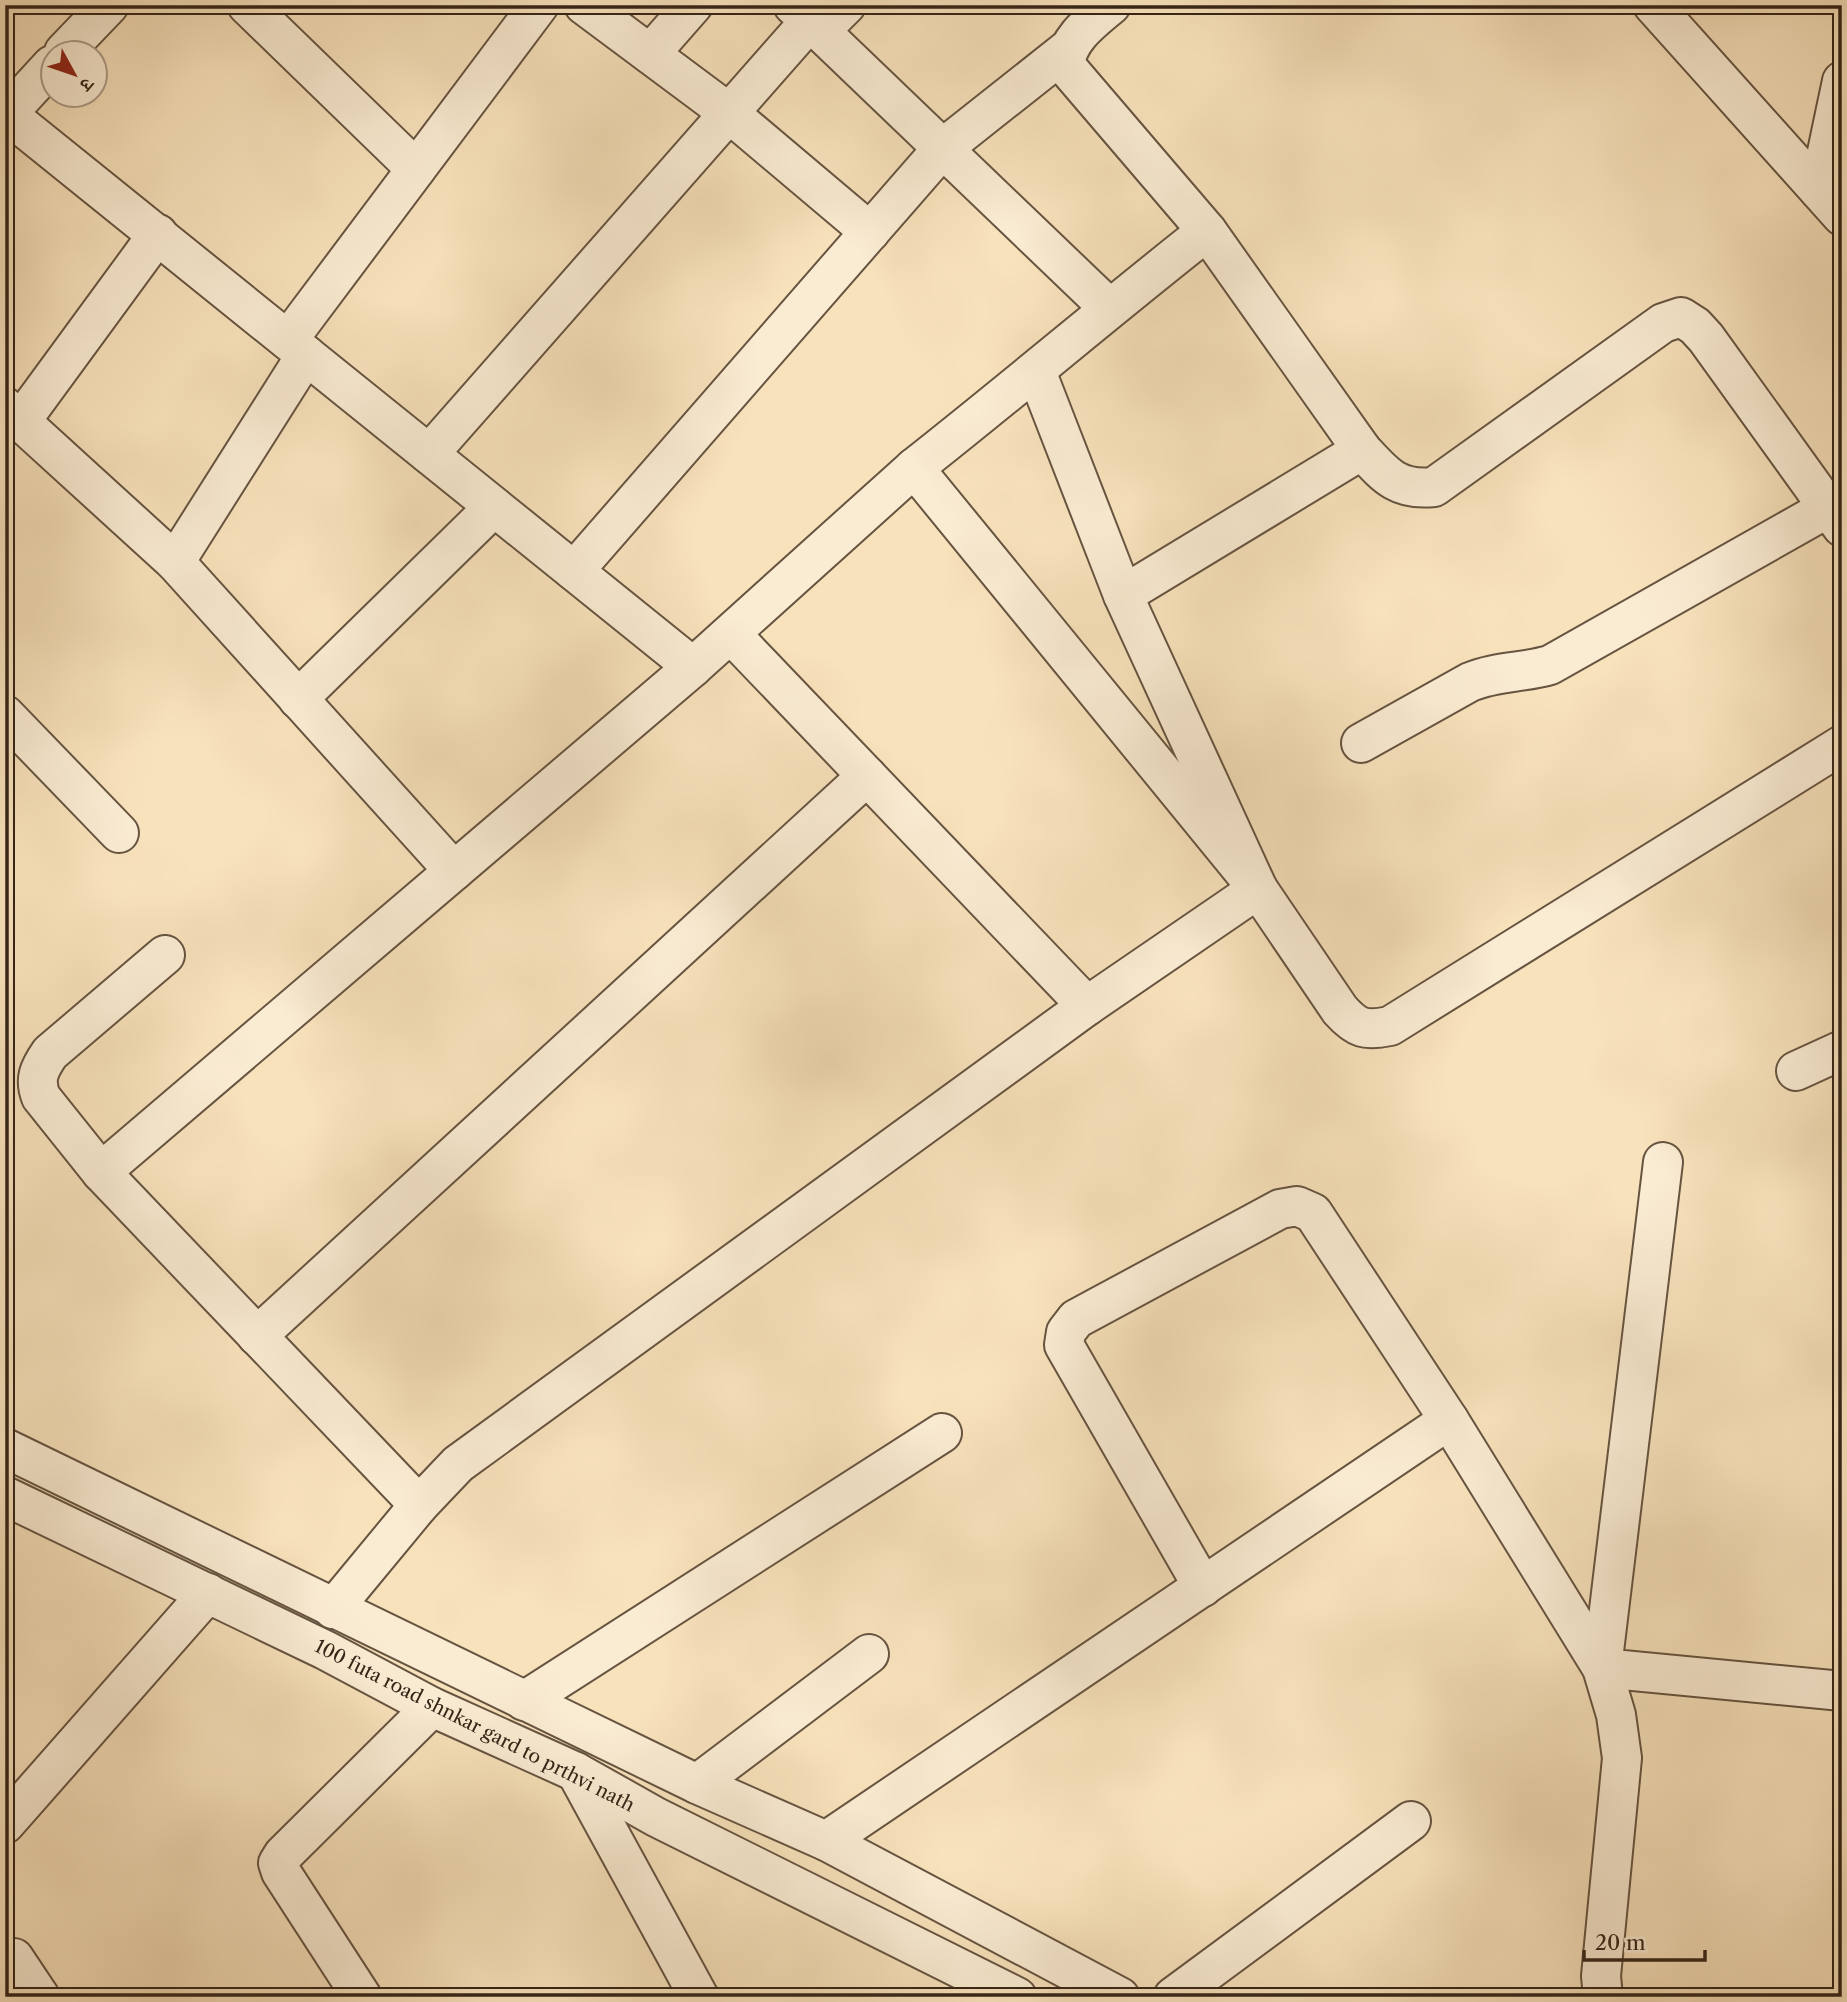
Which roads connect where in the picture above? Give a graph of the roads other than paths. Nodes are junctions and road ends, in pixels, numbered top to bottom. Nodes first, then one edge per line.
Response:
1 (109, 5) edge
2 (247, 5) edge
3 (539, 5) edge
4 (584, 5) edge
5 (693, 5) edge
6 (1111, 5) edge
7 (1653, 5) edge
8 (817, 16) edge
9 (77, 38) edge
10 (1067, 50) junction
11 (650, 54) junction
12 (38, 77) edge
13 (1842, 81) edge
14 (9, 103) edge
15 (729, 113) junction
16 (942, 149) junction
17 (416, 169) junction
18 (1830, 203) edge
19 (1207, 231) junction
20 (870, 232) junction
21 (158, 234) junction
22 (1109, 308) junction
23 (297, 347) junction
24 (1036, 371) junction
25 (13, 414) edge
26 (1362, 450) junction
27 (429, 454) junction
28 (915, 468) junction
29 (494, 507) junction
30 (1835, 518) edge
31 (175, 562) junction
32 (574, 571) junction
33 (1123, 595) junction
34 (731, 634) junction
35 (693, 667) junction
36 (298, 699) junction
37 (5, 715) edge
38 (1361, 743) dead end
39 (1842, 745) edge
40 (867, 776) junction
41 (119, 833) dead end
42 (454, 871) junction
43 (1258, 889) junction
44 (165, 955) dead end
45 (1087, 1006) junction
46 (1842, 1050) edge
47 (1796, 1071) dead end
48 (1663, 1162) dead end
49 (101, 1172) junction
50 (257, 1336) junction
51 (1449, 1420) junction
52 (942, 1433) dead end
53 (5, 1448) edge
54 (5, 1496) edge
55 (419, 1505) junction
56 (1203, 1587) junction
57 (208, 1593) junction
58 (333, 1609) junction
59 (869, 1654) dead end
60 (1602, 1668) junction
61 (1842, 1691) edge
62 (524, 1701) junction
63 (432, 1707) junction
64 (576, 1772) junction
65 (697, 1784) junction
66 (11, 1805) edge
67 (1411, 1821) dead end
68 (826, 1841) junction
69 (15, 1958) dead end
70 (40, 1997) edge
71 (362, 1997) edge
72 (699, 1997) edge
73 (1017, 1997) edge
74 (1120, 1997) edge
75 (1173, 1997) edge
76 (1602, 1997) edge

1 - 9 street
2 - 17 street
3 - 17 street
4 - 11 street
5 - 11 street
6 - 10 street
7 - 18 street
8 - 15 street
8 - 16 street
10 - 16 street
10 - 19 street
11 - 15 street
12 - 14 street
13 - 18 street
14 - 21 street
15 - 20 street
15 - 27 street
16 - 20 street
16 - 22 street
17 - 23 street
19 - 22 street
19 - 26 street
20 - 32 street
21 - 23 street
21 - 25 street
22 - 24 street
23 - 27 street
23 - 31 street
24 - 28 street
24 - 33 street
25 - 31 street
26 - 30 street
26 - 33 street
27 - 29 street
28 - 34 street
28 - 43 street
29 - 32 street
29 - 36 street
30 - 38 street
31 - 36 street
32 - 35 street
33 - 43 street
34 - 35 street
34 - 40 street
35 - 42 street
36 - 42 street
37 - 41 street
39 - 43 street
40 - 45 street
40 - 50 street
42 - 49 street
43 - 45 street
44 - 49 street
45 - 55 street
46 - 47 street
48 - 60 street
49 - 50 street
50 - 55 street
51 - 56 street
51 - 56 street
51 - 60 street
52 - 62 street
53 - 58 street
54 - 57 street, 100 futa road shnkar gard to prthvi nath
55 - 58 street
56 - 68 street
57 - 63 street, 100 futa road shnkar gard to prthvi nath
57 - 66 street
58 - 62 street
59 - 65 street
60 - 61 street
60 - 76 street
62 - 65 street
63 - 64 street, 100 futa road shnkar gard to prthvi nath
63 - 71 street
64 - 72 street
64 - 73 street, 100 futa road shnkar gard to prthvi nath
65 - 68 street
67 - 75 street
68 - 74 street
69 - 70 street

